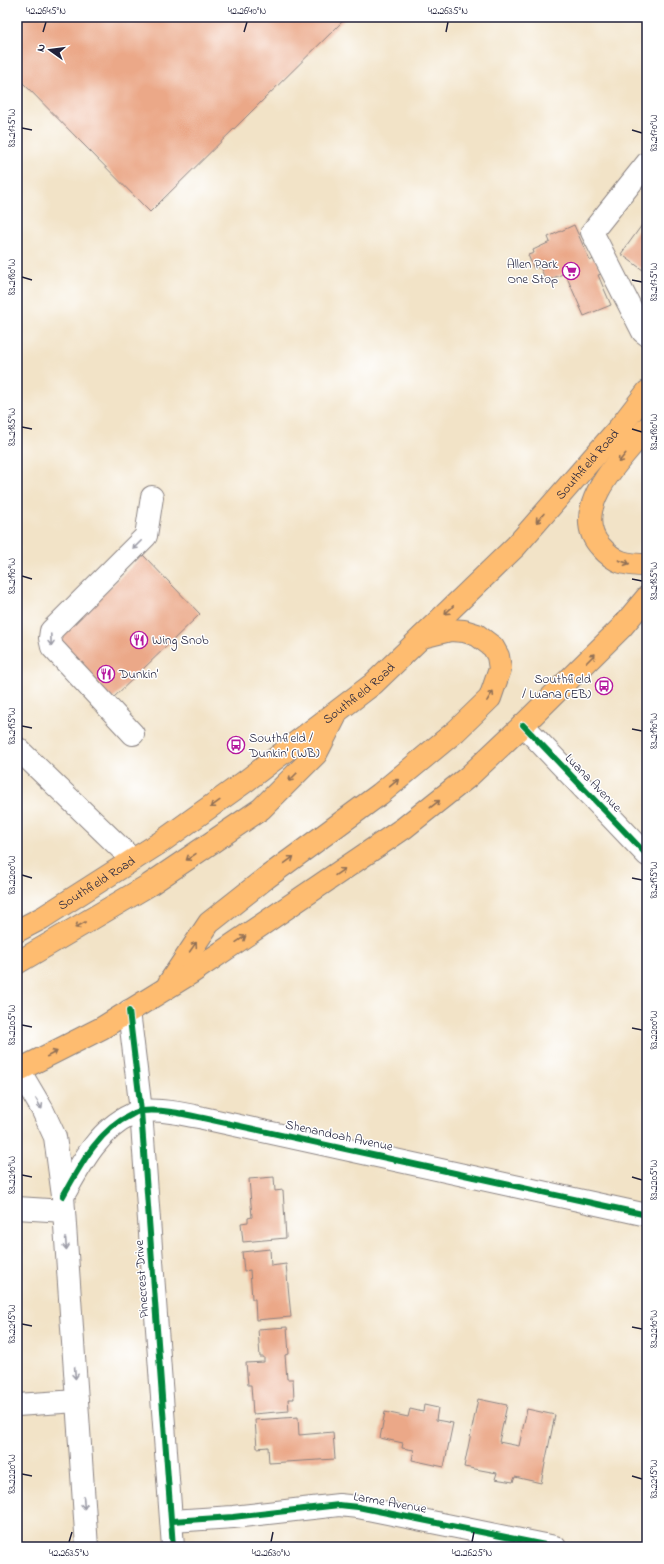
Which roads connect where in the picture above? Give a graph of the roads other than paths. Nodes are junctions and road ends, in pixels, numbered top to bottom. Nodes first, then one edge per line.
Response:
1 (647, 163) edge
2 (647, 335) edge
3 (647, 392) edge
4 (647, 428) edge
5 (152, 497) dead end
6 (647, 565) edge
7 (647, 597) edge
8 (422, 637) junction
9 (338, 711) junction
10 (523, 725) junction
11 (133, 734) dead end
12 (22, 761) edge
13 (647, 855) edge
14 (133, 860) junction
15 (17, 931) edge
16 (17, 963) edge
17 (163, 990) junction
18 (129, 1011) junction
19 (18, 1069) edge
20 (141, 1111) junction
21 (63, 1203) junction
22 (17, 1208) edge
23 (647, 1215) edge
24 (77, 1401) junction
25 (17, 1405) edge
26 (172, 1521) junction
27 (87, 1547) edge
28 (173, 1547) edge
29 (555, 1547) edge

1 - 2 street
3 -> 8 highway, Southfield Road
4 -> 6 highway
5 -> 11 street
10 -> 7 highway
8 - 9 highway, Southfield Road
17 -> 8 highway
9 -> 14 highway, Southfield Road
9 -> 16 highway
10 - 13 street, Luana Avenue
17 -> 10 highway
12 - 14 street
14 - 15 highway, Southfield Road
17 - 18 highway
19 -> 18 highway
18 - 20 street, Pinecrest Drive
19 -> 21 street
20 - 21 street, Shenandoah Avenue
20 - 23 street, Shenandoah Avenue
20 - 26 street, Pinecrest Drive
21 - 22 street
21 -> 24 street
24 - 25 street
24 -> 27 street
26 - 28 street, Pinecrest Drive
26 - 29 street, Larme Avenue

